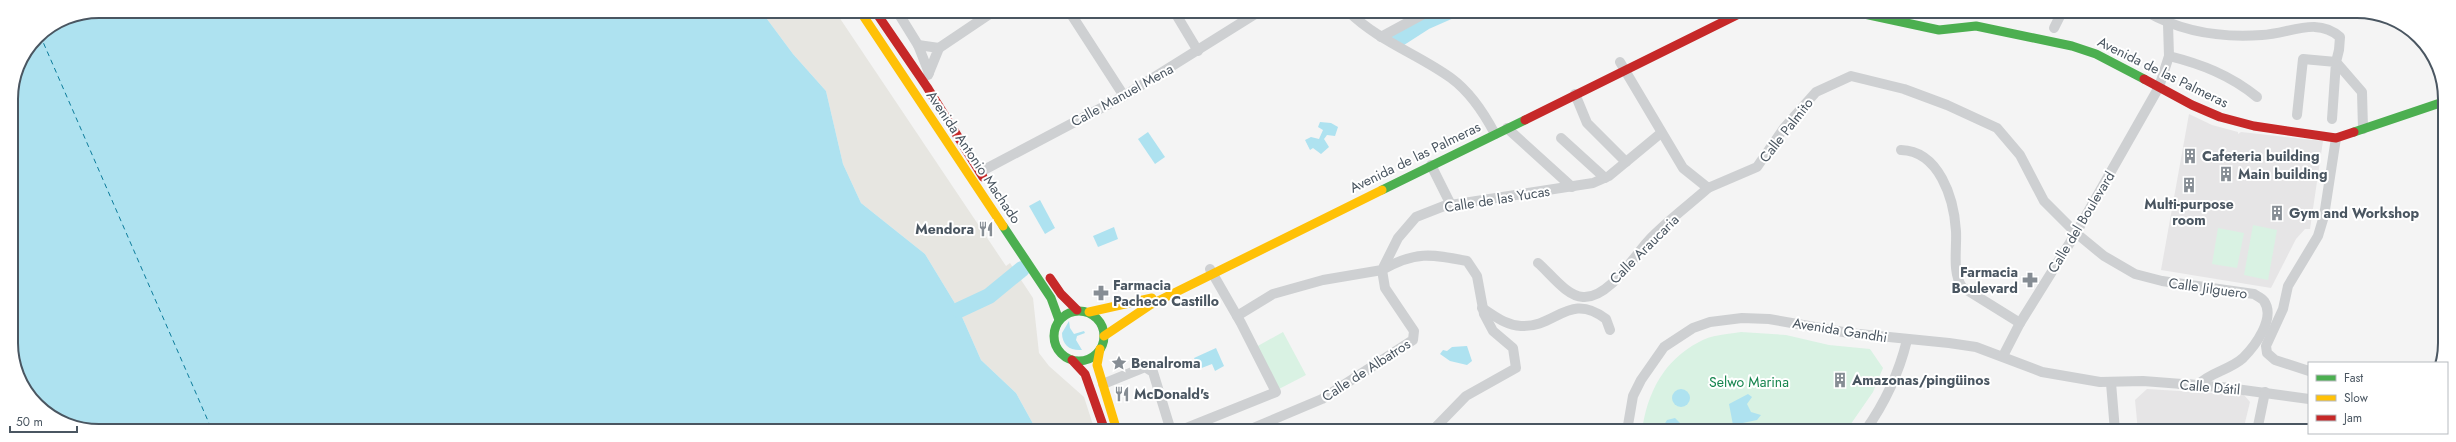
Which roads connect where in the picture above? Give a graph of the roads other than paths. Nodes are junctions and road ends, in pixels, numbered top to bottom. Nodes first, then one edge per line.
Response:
1 (865, 18) edge
2 (880, 18) edge
3 (901, 18) edge
4 (984, 18) edge
5 (1074, 18) edge
6 (1178, 18) edge
7 (1249, 18) edge
8 (1357, 18) edge
9 (1417, 18) edge
10 (1729, 18) edge
11 (1888, 18) edge
12 (2059, 18) edge
13 (2158, 18) edge
14 (2168, 24) junction
15 (2054, 28) dead end
16 (1381, 37) junction
17 (918, 45) junction
18 (939, 48) junction
19 (1198, 51) junction
20 (2169, 56) junction
21 (2336, 62) junction
22 (1623, 63) junction
23 (929, 73) junction
24 (927, 87) junction
25 (2159, 87) junction
26 (1575, 94) junction
27 (1124, 96) junction
28 (2257, 97) dead end
29 (2438, 104) edge
30 (2297, 115) dead end
31 (2332, 119) dead end
32 (1507, 128) junction
33 (2363, 129) junction
34 (1493, 130) junction
35 (1661, 133) junction
36 (1561, 138) dead end
37 (2336, 138) junction
38 (1901, 150) dead end
39 (1626, 162) junction
40 (1431, 165) junction
41 (980, 172) junction
42 (1605, 178) junction
43 (988, 185) dead end
44 (1572, 187) junction
45 (1708, 188) junction
46 (1451, 205) junction
47 (2076, 233) junction
48 (1538, 262) dead end
49 (1044, 268) dead end
50 (1382, 270) junction
51 (1212, 272) junction
52 (1482, 308) junction
53 (1077, 310) junction
54 (1088, 312) junction
55 (1059, 320) junction
56 (1239, 320) junction
57 (2020, 323) junction
58 (1610, 330) dead end
59 (1104, 336) junction
60 (1907, 340) junction
61 (1100, 349) junction
62 (2003, 356) junction
63 (1072, 360) junction
64 (2308, 371) edge
65 (2111, 383) junction
66 (1103, 384) junction
67 (2180, 384) junction
68 (2265, 392) junction
69 (2308, 399) edge
70 (1103, 424) edge
71 (1115, 424) edge
72 (1169, 424) edge
73 (1196, 424) edge
74 (1263, 424) edge
75 (1439, 424) edge
76 (1627, 424) edge
77 (1870, 424) edge
78 (2114, 424) edge
79 (2258, 424) edge

1 - 55 street, Avenida Antonio Machado
2 - 24 street, Avenida Antonio Machado
3 - 17 street
4 - 18 street
5 - 27 street
6 - 19 street
7 - 19 street, Calle Manuel Mena
8 - 16 street
9 - 16 street
10 - 22 street, Avenida de las Palmeras
11 - 25 street, Avenida de las Palmeras
12 - 15 street
13 - 14 street
14 - 20 street, Calle del Boulevard
14 - 21 street
16 - 34 street
17 - 18 street
17 - 23 street
18 - 23 street
19 - 27 street, Calle Manuel Mena
20 - 25 street, Calle del Boulevard
20 - 28 street
21 - 30 street
21 - 31 street
21 - 33 street
22 - 26 street, Avenida de las Palmeras
22 - 34 street, Avenida de las Palmeras
22 - 35 street
23 - 24 street
24 - 41 street, Avenida Antonio Machado
25 - 37 street, Avenida de las Palmeras
25 - 47 street, Calle del Boulevard
26 - 32 street, Avenida de las Palmeras
26 - 39 street
27 - 41 street, Calle Manuel Mena
29 - 33 street, Avenida de las Palmeras
32 - 34 street, Avenida de las Palmeras
32 - 44 street
33 - 37 street, Avenida de las Palmeras
34 - 40 street, Avenida de las Palmeras
34 - 51 street, Avenida de las Palmeras
35 - 39 street, Calle de las Yucas
35 - 45 street
36 - 42 street
37 - 64 street
38 - 57 street
39 - 42 street, Calle de las Yucas
40 - 46 street
40 - 51 street, Avenida de las Palmeras
41 - 43 street, Avenida Antonio Machado
42 - 44 street, Calle de las Yucas
44 - 46 street, Calle de las Yucas
45 - 47 street, Calle Palmito
45 - 48 street, Calle Araucaria
46 - 50 street, Calle de las Yucas
47 - 57 street, Calle del Boulevard
47 - 67 street, Calle Jilguero
49 - 53 street
50 - 52 street
50 - 56 street
50 - 74 street, Calle de Albatros
51 - 54 street, Avenida de las Palmeras
51 - 56 street
51 - 59 street, Avenida de las Palmeras
52 - 58 street
52 - 75 street
53 - 54 street
53 - 55 street
54 - 59 street
55 - 63 street
56 - 73 street
57 - 62 street, Calle del Boulevard
59 - 61 street
60 - 62 street, Avenida Gandhi
60 - 76 street, Avenida Gandhi
60 - 77 street
61 - 63 street
61 - 66 street
62 - 65 street, Avenida Gandhi
63 - 70 street
65 - 67 street, Calle Dátil
65 - 78 street
66 - 71 street
66 - 72 street
67 - 68 street, Calle Dátil
68 - 69 street, Calle Dátil
68 - 79 street

